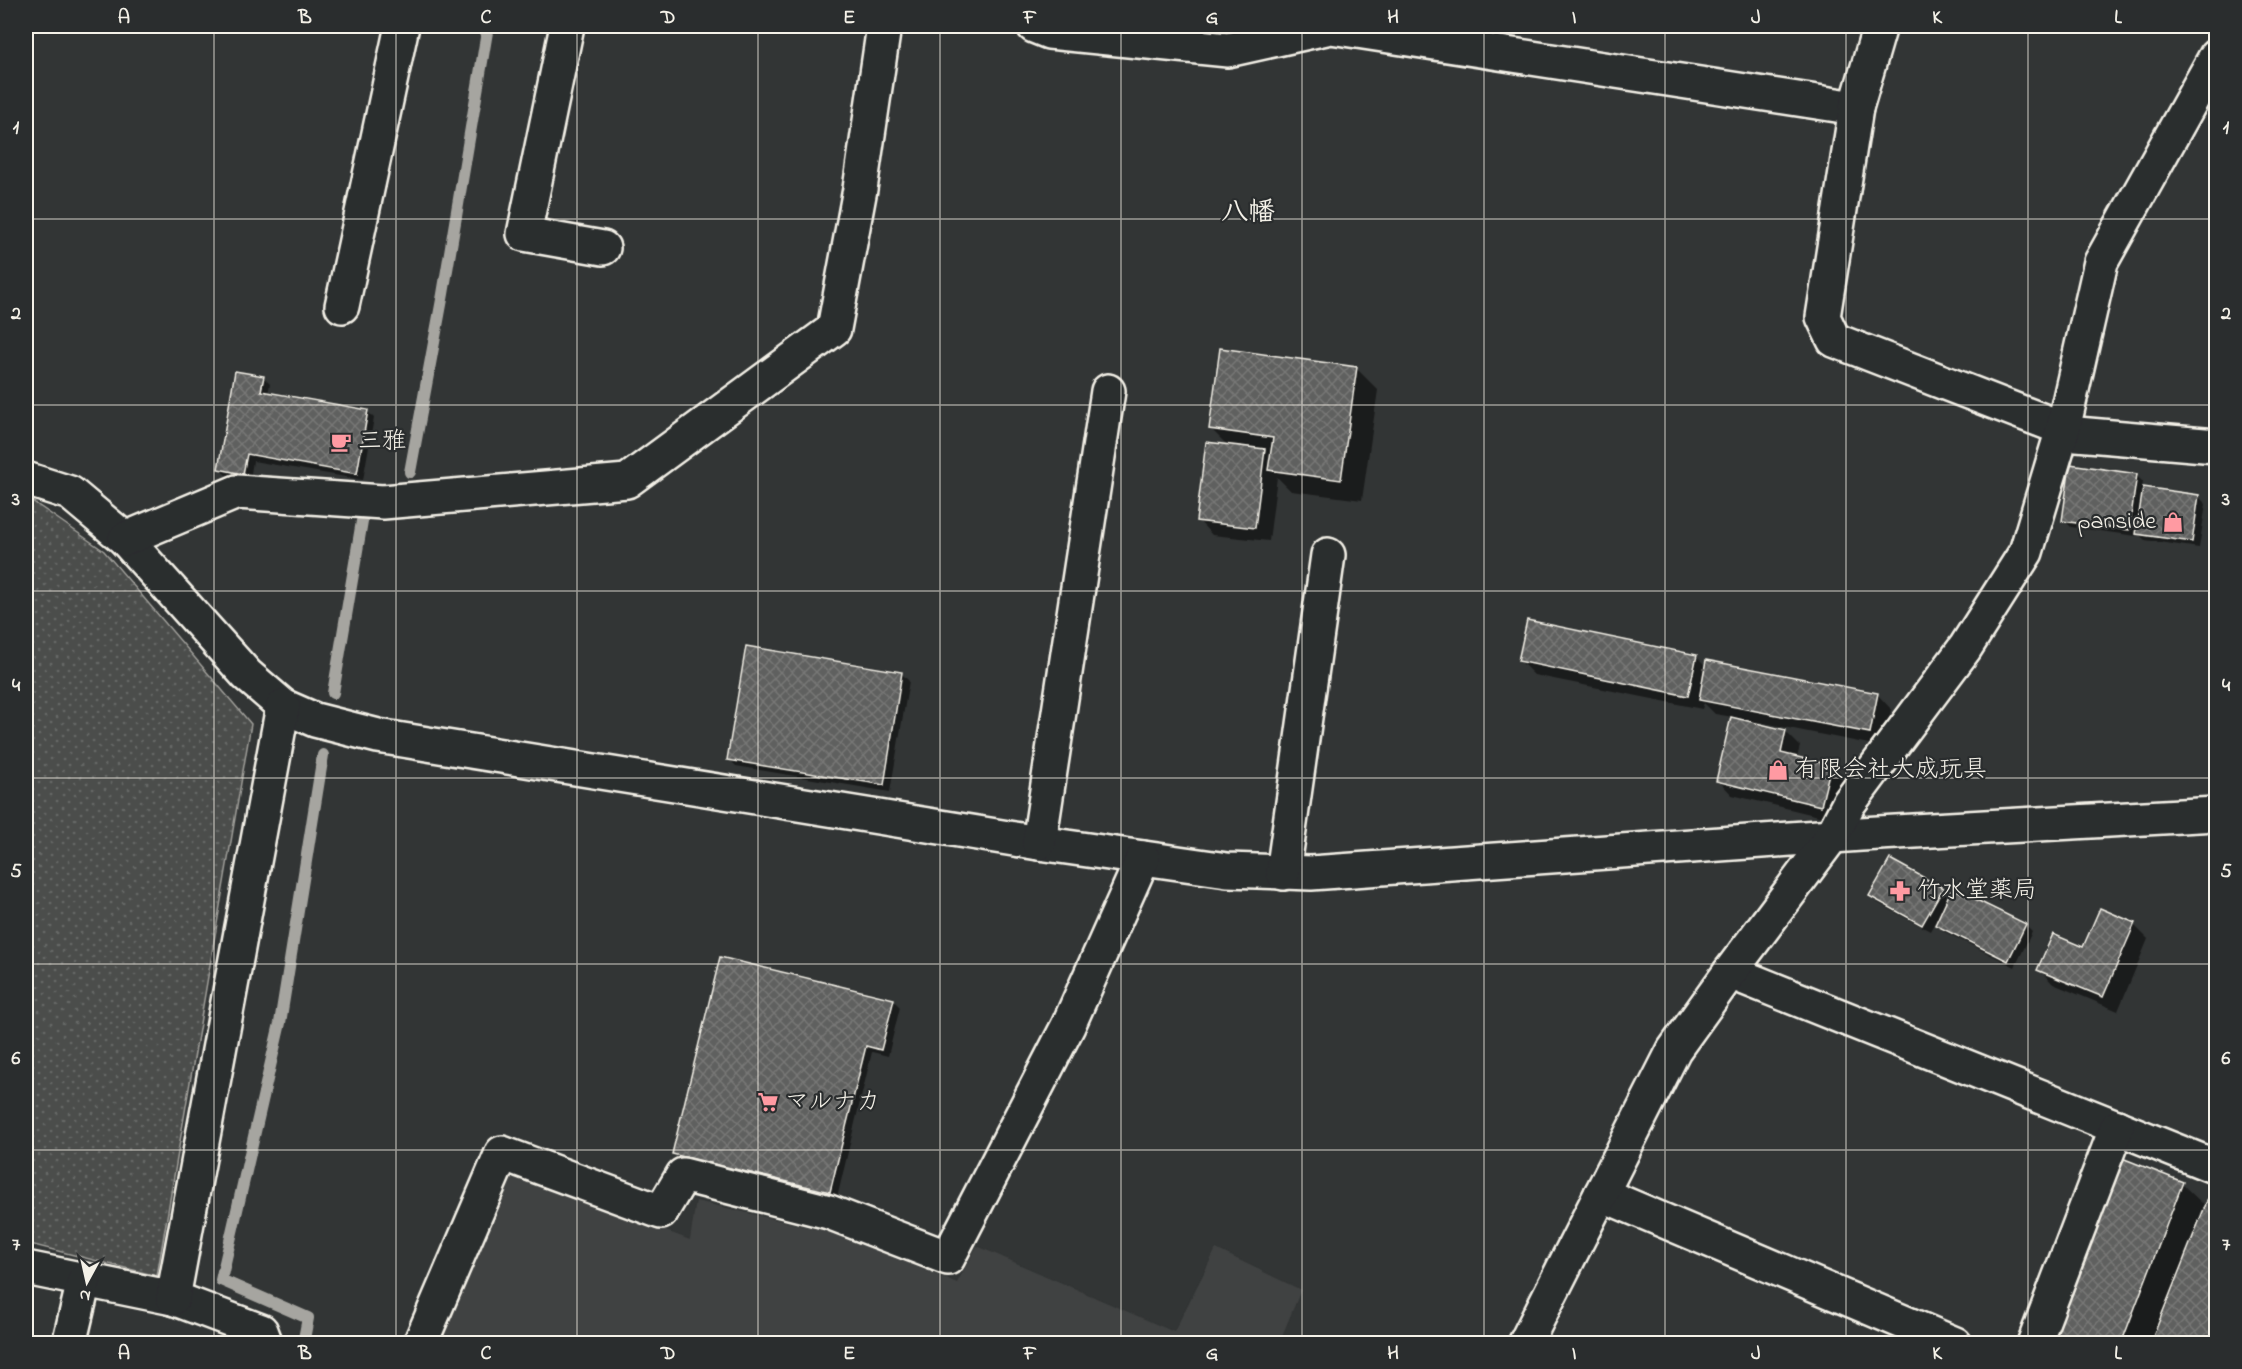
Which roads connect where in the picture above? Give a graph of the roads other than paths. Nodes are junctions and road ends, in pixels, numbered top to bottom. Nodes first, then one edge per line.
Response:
1 (402, 26) edge
2 (567, 26) edge
3 (884, 26) edge
4 (1034, 26) edge
5 (1880, 26) edge
6 (2217, 56) edge
7 (1856, 108) junction
8 (603, 248) dead end
9 (342, 306) dead end
10 (1108, 391) dead end
11 (2063, 429) junction
12 (2217, 446) edge
13 (26, 479) edge
14 (125, 538) junction
15 (1328, 555) dead end
16 (283, 706) junction
17 (2217, 813) edge
18 (1832, 836) junction
19 (1039, 843) junction
20 (1143, 858) junction
21 (1283, 873) junction
22 (1730, 972) junction
23 (2117, 1127) junction
24 (2217, 1167) edge
25 (1600, 1194) junction
26 (26, 1268) edge
27 (84, 1281) junction
28 (173, 1298) junction
29 (69, 1344) edge
30 (266, 1344) edge
31 (420, 1344) edge
32 (1525, 1344) edge
33 (1955, 1344) edge
34 (2034, 1344) edge

1 - 9 street
2 - 8 street
3 - 14 street
4 - 7 street
5 - 7 street
6 - 11 street
7 - 11 street
10 - 19 street
11 - 12 street
11 - 18 street
13 - 14 street
14 - 16 street
15 - 21 street
16 - 19 street
16 - 28 street
17 - 18 street
18 - 21 street
18 - 22 street
19 - 20 street
20 - 21 street
20 - 31 street
22 - 23 street
22 - 25 street
23 - 24 street
23 - 34 street
25 - 32 street
25 - 33 street
26 - 27 street
27 - 28 street
27 - 29 street
28 - 30 street

